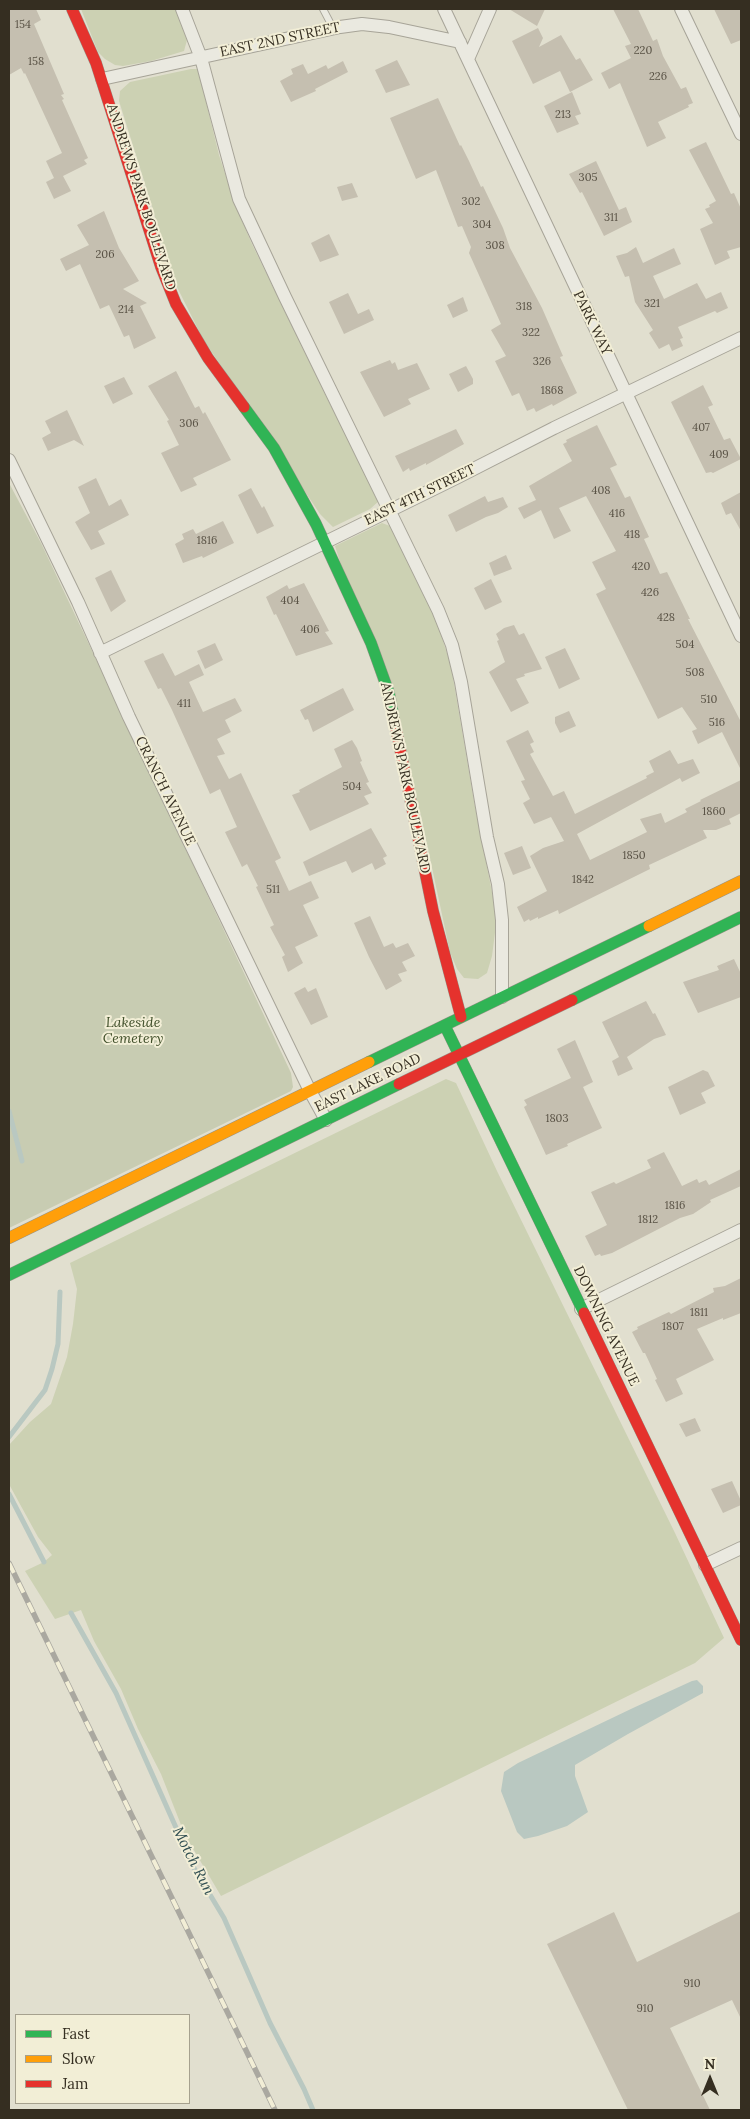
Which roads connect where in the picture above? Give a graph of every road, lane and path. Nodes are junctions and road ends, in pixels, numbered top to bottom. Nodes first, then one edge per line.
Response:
1 (72, 9) edge
2 (182, 9) edge
3 (323, 9) edge
4 (444, 9) edge
5 (490, 9) edge
6 (681, 9) edge
7 (333, 28) junction
8 (460, 42) junction
9 (201, 58) junction
10 (468, 59) junction
11 (102, 79) junction
12 (741, 134) edge
13 (741, 338) edge
14 (626, 393) junction
15 (9, 460) edge
16 (390, 510) junction
17 (323, 541) junction
18 (741, 636) edge
19 (100, 652) junction
20 (741, 881) edge
21 (741, 917) edge
22 (502, 998) junction
23 (461, 1018) junction
24 (444, 1026) junction
25 (458, 1055) junction
26 (310, 1091) junction
27 (326, 1120) junction
28 (741, 1230) edge
29 (9, 1238) edge
30 (9, 1275) edge
31 (581, 1309) junction
32 (741, 1548) edge
33 (705, 1565) junction
34 (741, 1640) edge

1 - 11 street, ANDREWS PARK BOULEVARD
2 - 9 street
3 - 7 lane
4 - 8 street, PARK WAY
5 - 10 street
6 - 12 street
7 - 8 street, EAST 2ND STREET
7 - 9 street, EAST 2ND STREET
8 - 10 street, PARK WAY
9 - 11 street, EAST 2ND STREET
9 - 16 street
10 - 14 street, PARK WAY
11 - 17 street, ANDREWS PARK BOULEVARD
13 - 14 street, EAST 4TH STREET
14 - 16 street, EAST 4TH STREET
14 - 18 street, PARK WAY
15 - 19 street, CRANCH AVENUE
16 - 17 street, EAST 4TH STREET
16 - 22 street
17 - 19 street, EAST 4TH STREET
17 - 23 street, ANDREWS PARK BOULEVARD
19 - 26 street, CRANCH AVENUE
20 - 22 street, EAST LAKE ROAD
21 - 25 street, EAST LAKE ROAD
22 - 23 street, EAST LAKE ROAD
23 - 24 street, EAST LAKE ROAD
24 - 25 street, DOWNING AVENUE
24 - 26 street, EAST LAKE ROAD
25 - 27 street, EAST LAKE ROAD
25 - 31 street, DOWNING AVENUE
26 - 27 street, CRANCH AVENUE
26 - 29 street, EAST LAKE ROAD
27 - 30 street, EAST LAKE ROAD
28 - 31 street
31 - 33 street, DOWNING AVENUE
32 - 33 street
33 - 34 street, DOWNING AVENUE

